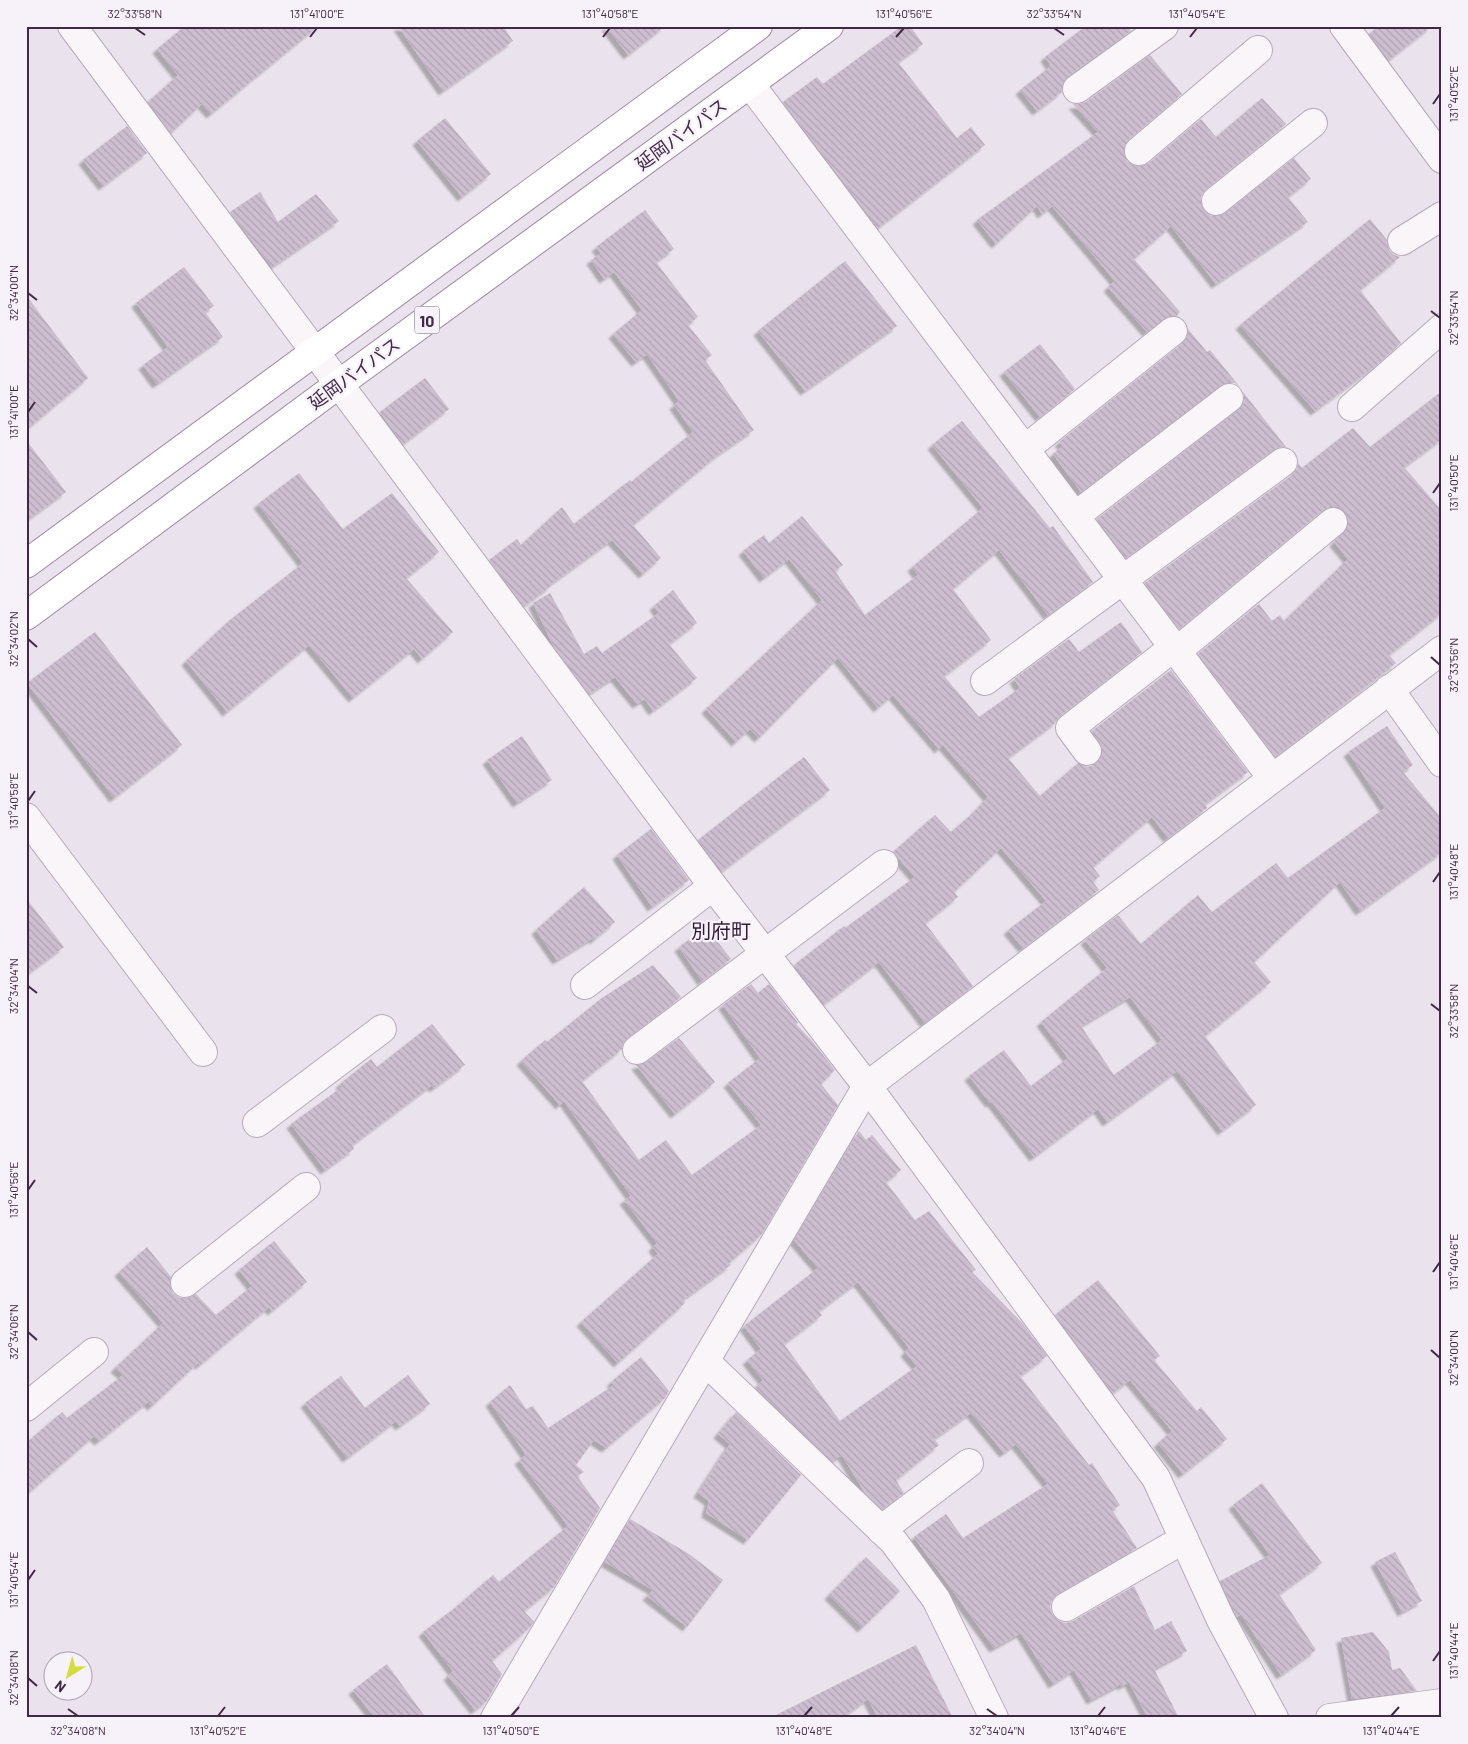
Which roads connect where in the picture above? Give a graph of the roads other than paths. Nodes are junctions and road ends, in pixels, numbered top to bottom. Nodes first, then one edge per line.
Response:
1 (72, 26) edge
2 (758, 26) edge
3 (829, 26) edge
4 (1164, 26) edge
5 (1344, 26) edge
6 (1258, 50) dead end
7 (750, 84) junction
8 (1077, 89) dead end
9 (1313, 123) dead end
10 (1140, 151) dead end
11 (1442, 159) edge
12 (1216, 201) dead end
13 (1442, 216) edge
14 (1402, 241) dead end
15 (1442, 328) edge
16 (1173, 331) dead end
17 (316, 352) junction
18 (338, 384) junction
19 (1229, 398) dead end
20 (1352, 407) dead end
21 (1025, 449) junction
22 (1282, 462) dead end
23 (1075, 516) junction
24 (1333, 522) dead end
25 (26, 564) edge
26 (1123, 580) junction
27 (26, 616) edge
28 (1175, 649) junction
29 (1442, 650) edge
30 (985, 681) dead end
31 (1389, 690) junction
32 (1087, 751) dead end
33 (1442, 763) edge
34 (1272, 778) junction
35 (26, 817) edge
36 (884, 864) dead end
37 (713, 886) junction
38 (765, 954) junction
39 (586, 985) dead end
40 (382, 1029) dead end
41 (637, 1050) dead end
42 (204, 1052) dead end
43 (867, 1086) junction
44 (257, 1123) dead end
45 (306, 1187) dead end
46 (185, 1283) dead end
47 (94, 1352) dead end
48 (704, 1361) junction
49 (26, 1407) edge
50 (969, 1463) dead end
51 (881, 1530) junction
52 (1184, 1539) junction
53 (1066, 1607) dead end
54 (1442, 1703) edge
55 (495, 1718) edge
56 (994, 1718) edge
57 (1274, 1718) edge
58 (1330, 1718) edge

1 - 17 street
2 - 17 highway, 10
3 - 7 highway, 延岡バイパス / 10
4 - 8 street
5 - 11 street
6 - 10 street
7 - 18 highway, 延岡バイパス / 10
7 - 21 street
9 - 12 street
13 - 14 street
15 - 20 street
16 - 21 street
17 - 18 street
17 - 25 highway, 10
18 - 27 highway, 延岡バイパス / 10
18 - 37 street
19 - 23 street
21 - 23 street
22 - 26 street
23 - 26 street
24 - 28 street
26 - 28 street
26 - 30 street
28 - 32 street
28 - 34 street
29 - 31 street
31 - 33 street
31 - 34 street
34 - 43 street
35 - 42 street
36 - 38 street
37 - 38 street
37 - 39 street
38 - 41 street
38 - 43 street
40 - 44 street
43 - 48 street
43 - 52 street
45 - 46 street
47 - 49 street
48 - 51 street
48 - 55 street
50 - 51 street
51 - 56 street
52 - 53 street
52 - 57 street
54 - 58 street

